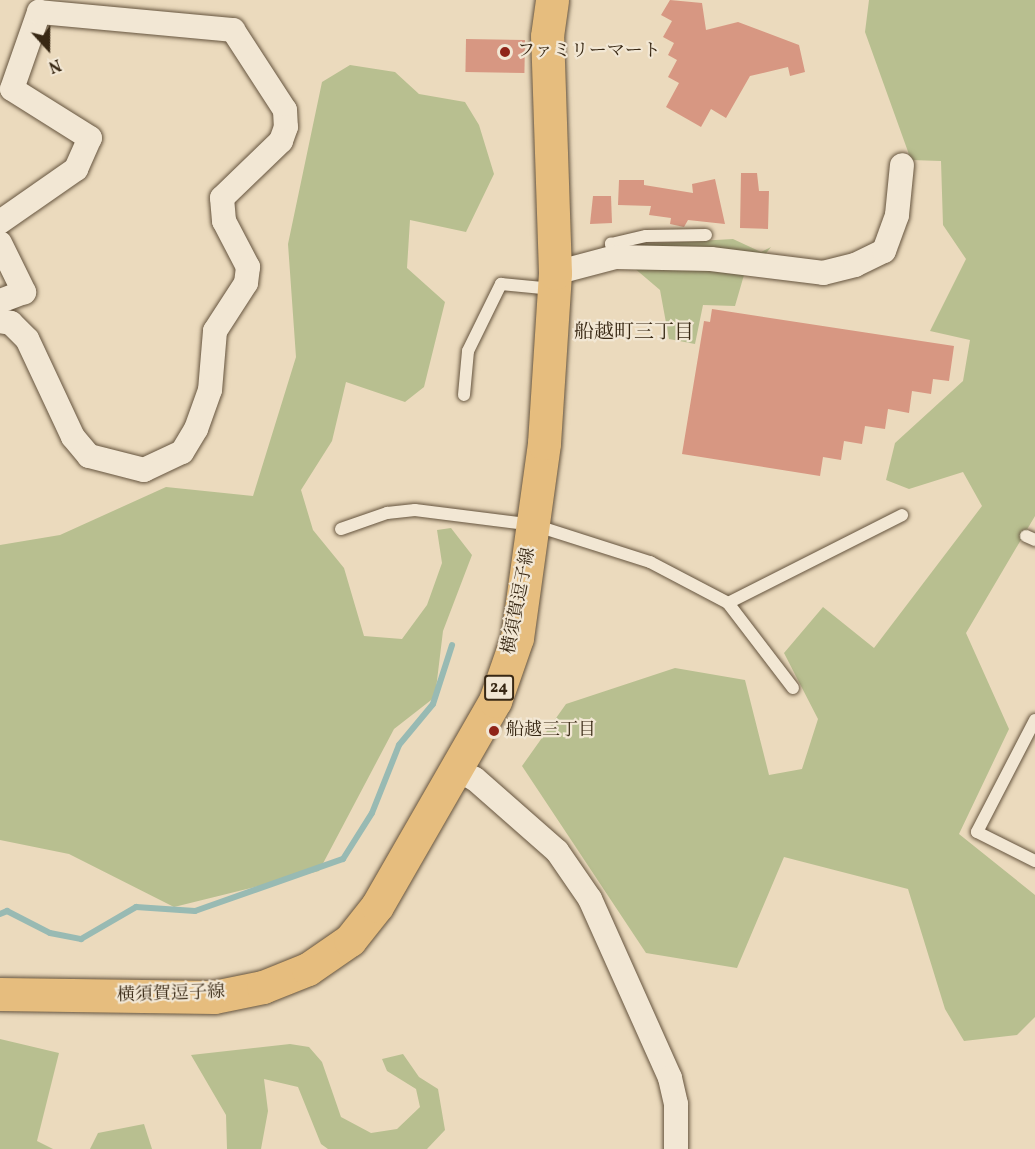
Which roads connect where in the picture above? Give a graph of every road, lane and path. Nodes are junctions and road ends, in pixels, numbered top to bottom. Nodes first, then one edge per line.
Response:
1 (552, 0) edge
2 (565, 0) edge
3 (547, 36) junction
4 (902, 165) dead end
5 (0, 222) edge
6 (706, 235) dead end
7 (0, 243) edge
8 (615, 257) junction
9 (555, 281) junction
10 (0, 300) edge
11 (0, 321) edge
12 (464, 395) dead end
13 (902, 515) dead end
14 (534, 525) junction
15 (341, 529) dead end
16 (728, 603) junction
17 (793, 687) dead end
18 (1035, 720) edge
19 (456, 769) junction
20 (1035, 861) edge
21 (0, 994) edge
22 (676, 1149) edge

1 - 3 main road, 横須賀逗子線 / 24
2 - 3 main road, 横須賀逗子線 / 24
3 - 9 main road, 横須賀逗子線 / 24
4 - 8 street
5 - 11 street
6 - 8 lane
7 - 10 street
8 - 9 street
9 - 12 lane
9 - 14 main road, 横須賀逗子線 / 24
13 - 16 lane
14 - 15 lane
14 - 16 lane
14 - 19 main road, 横須賀逗子線 / 24
16 - 17 lane
18 - 20 lane
19 - 21 main road, 横須賀逗子線 / 24
19 - 22 street

